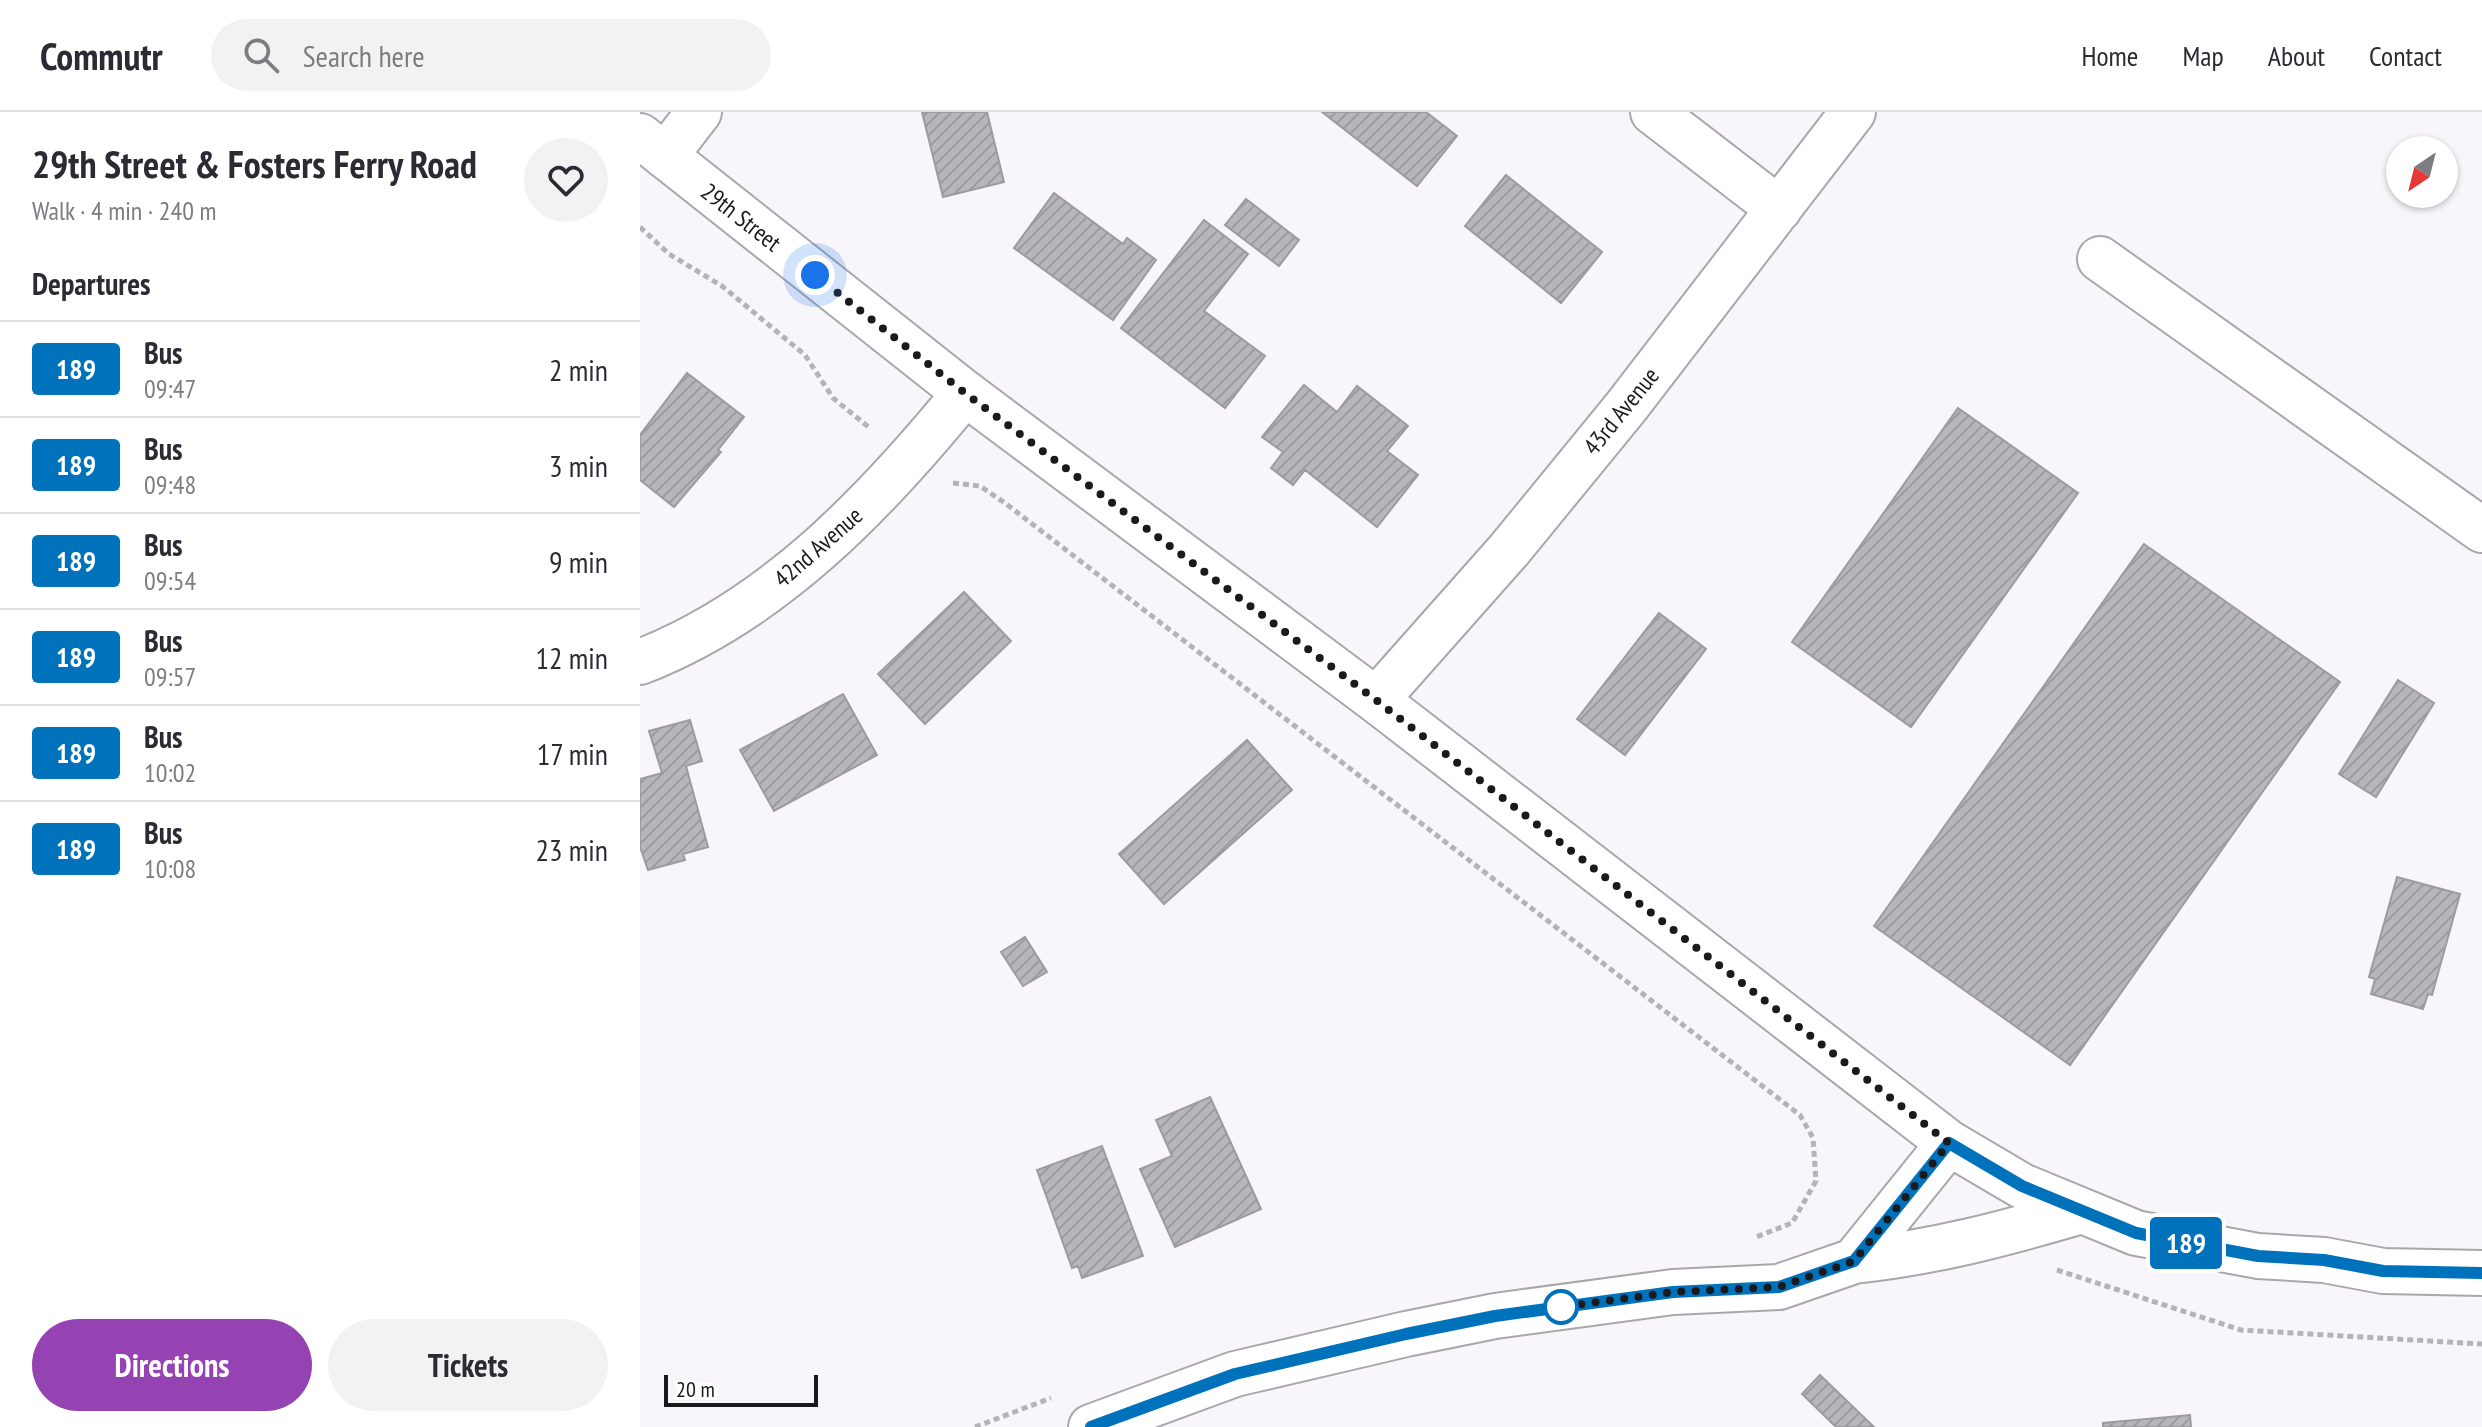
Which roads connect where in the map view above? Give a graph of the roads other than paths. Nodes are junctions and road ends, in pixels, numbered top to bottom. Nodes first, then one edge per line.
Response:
1 (699, 112) edge
2 (1653, 112) edge
3 (1853, 112) edge
4 (653, 146) edge
5 (1779, 209) junction
6 (2100, 259) dead end
7 (965, 393) junction
8 (2482, 530) edge
9 (640, 662) edge
10 (1376, 700) junction
11 (1949, 1143) junction
12 (2082, 1211) junction
13 (1854, 1261) junction
14 (2482, 1273) edge
15 (1091, 1427) edge

1 - 4 street
2 - 5 street
3 - 5 street, 43rd Avenue
4 - 7 street, 29th Street
5 - 10 street, 43rd Avenue
6 - 8 street
7 - 9 street, 42nd Avenue
7 - 10 street, 29th Street
10 - 11 street, 29th Street
11 - 12 street, 29th Street
11 - 13 street
12 - 13 street
12 - 14 street, 29th Street
13 - 15 street

